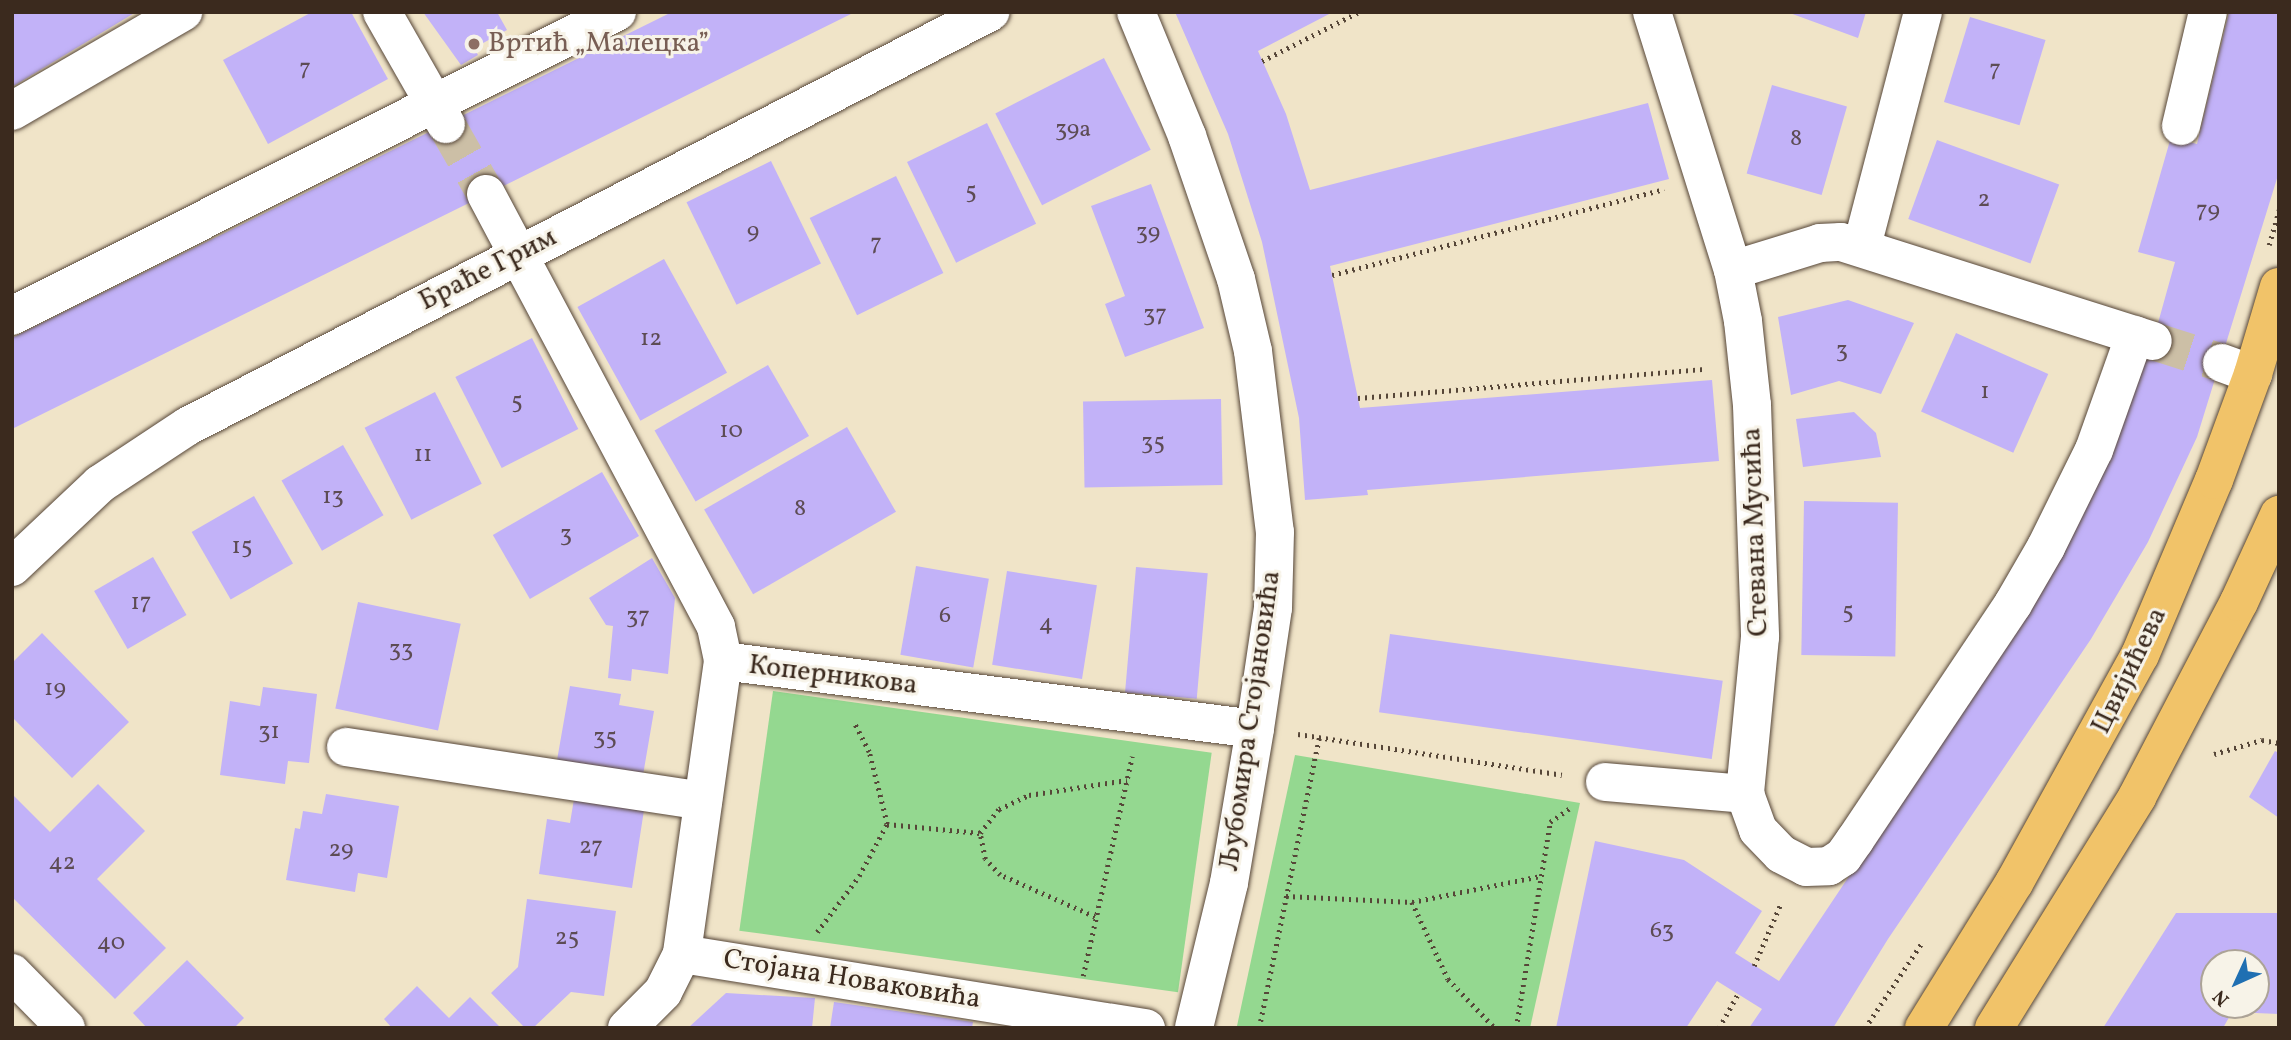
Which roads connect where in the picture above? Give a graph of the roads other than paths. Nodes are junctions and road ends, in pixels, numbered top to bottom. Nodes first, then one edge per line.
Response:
1 (183, 12) edge
2 (382, 12) edge
3 (617, 12) edge
4 (990, 12) edge
5 (1136, 12) edge
6 (1652, 12) edge
7 (1923, 12) edge
8 (2208, 12) edge
9 (12, 111) edge
10 (441, 115) junction
11 (2181, 126) dead end
12 (486, 194) tunnel mouth
13 (1862, 246) junction
14 (517, 254) junction
15 (1733, 270) junction
16 (2272, 273) edge
17 (12, 316) edge
18 (2279, 514) edge
19 (12, 567) edge
20 (723, 661) junction
21 (1255, 729) junction
22 (346, 747) dead end
23 (1605, 782) road end
24 (1745, 794) junction
25 (703, 801) junction
26 (681, 954) junction
27 (12, 973) edge
28 (66, 1028) edge
29 (626, 1028) edge
30 (1146, 1028) edge
31 (1194, 1028) edge
32 (1924, 1028) edge
33 (1994, 1028) edge

1 - 9 street
2 - 10 street
3 - 10 street
4 - 14 street, Браће Грим
5 - 21 street, Љубомира Стојановића
6 - 15 street, Стевана Мусића
7 - 13 street
8 - 11 street
10 - 17 street
12 - 14 street, Коперникова
13 - 15 street
13 - 24 street
14 - 19 street, Браће Грим
14 - 20 street, Коперникова
15 - 24 street, Стевана Мусића
16 - 32 main road, Цвијићева
18 - 33 main road
20 - 21 street, Коперникова
20 - 25 street
21 - 31 street, Љубомира Стојановића
22 - 25 street
23 - 24 street
25 - 26 street
26 - 29 street
26 - 30 street, Стојана Новаковића
27 - 28 street

